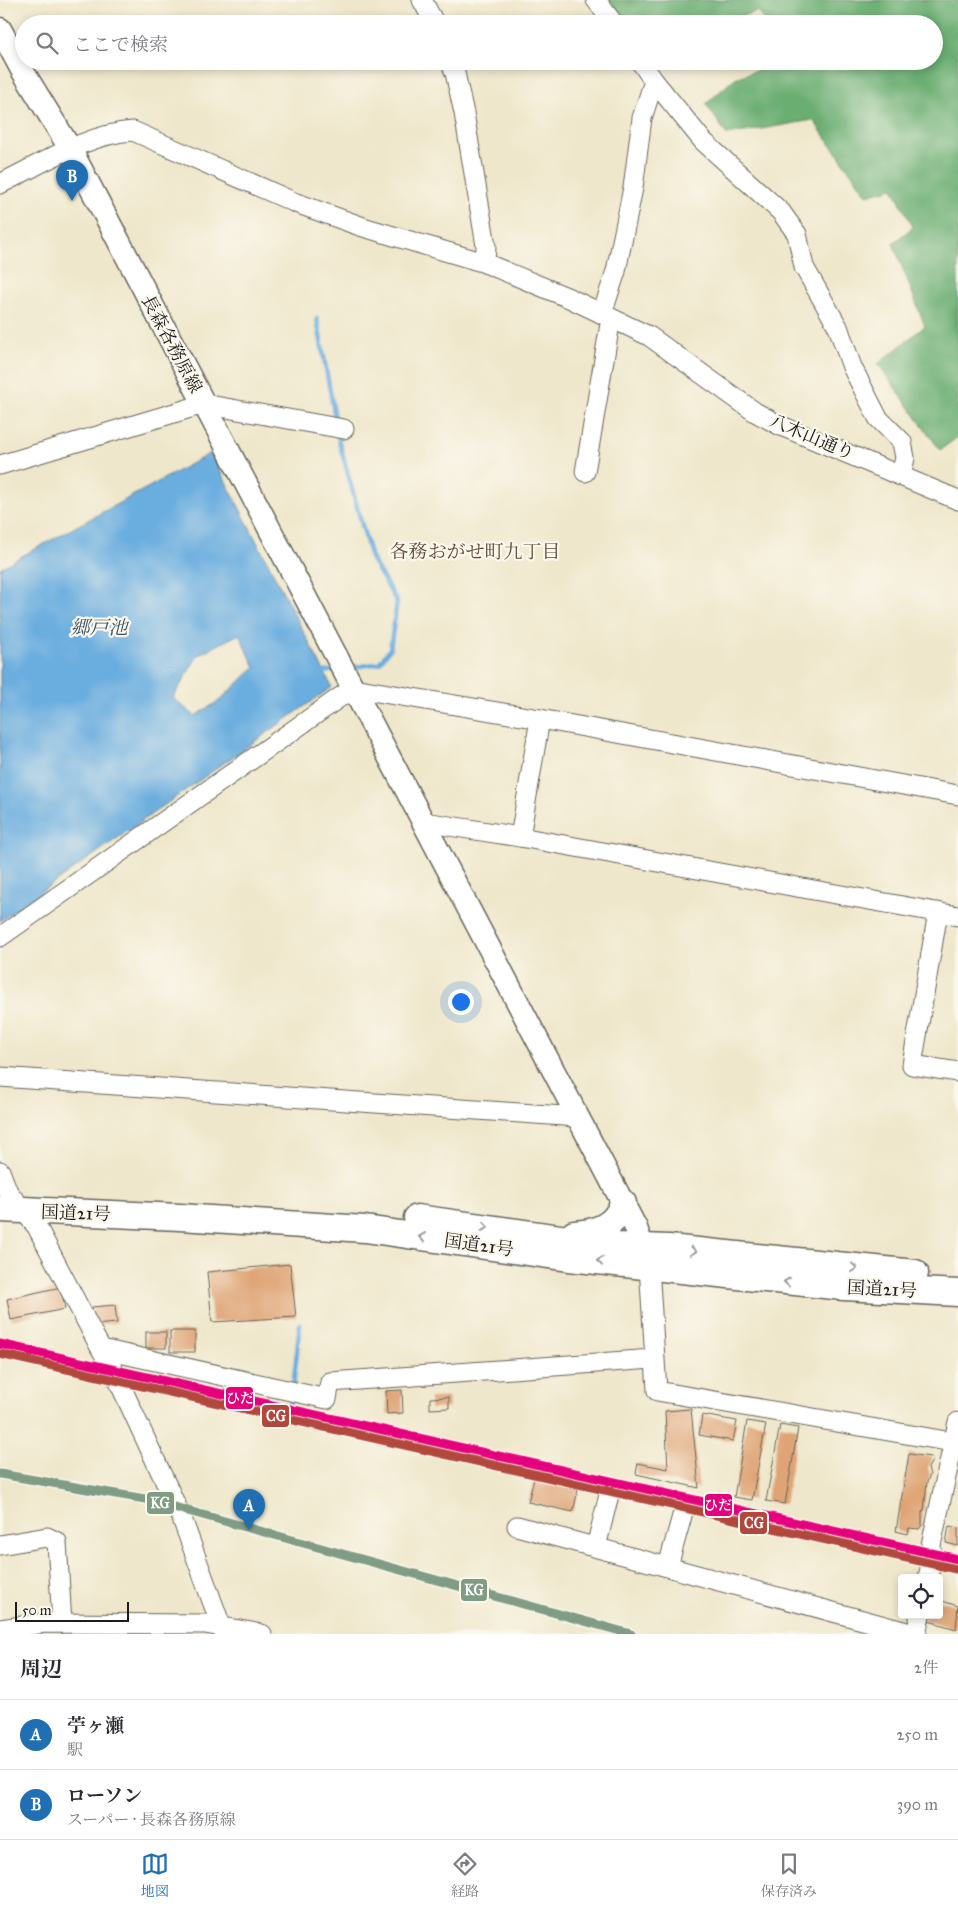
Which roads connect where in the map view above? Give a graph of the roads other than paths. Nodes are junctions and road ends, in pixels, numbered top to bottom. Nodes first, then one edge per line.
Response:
1 (422, 0) edge
2 (596, 0) edge
3 (430, 15) edge
4 (607, 15) edge
5 (0, 29) edge
6 (15, 55) edge
7 (24, 70) edge
8 (454, 70) edge
9 (646, 70) edge
10 (654, 81) junction
11 (71, 150) junction
12 (0, 184) edge
13 (485, 263) junction
14 (606, 316) junction
15 (204, 404) junction
16 (336, 427) dead end
17 (0, 466) edge
18 (585, 472) dead end
19 (901, 475) junction
20 (958, 500) edge
21 (346, 676) junction
22 (540, 719) junction
23 (958, 795) edge
24 (424, 822) junction
25 (520, 837) junction
26 (938, 912) junction
27 (958, 916) edge
28 (0, 938) edge
29 (958, 1072) edge
30 (0, 1077) edge
31 (578, 1117) junction
32 (7, 1195) edge
33 (623, 1203) junction
34 (538, 1235) junction
35 (646, 1257) junction
36 (958, 1276) edge
37 (958, 1293) edge
38 (101, 1349) junction
39 (653, 1359) junction
40 (958, 1422) edge
41 (956, 1442) edge
42 (609, 1495) dead end
43 (682, 1516) dead end
44 (518, 1526) dead end
45 (0, 1545) edge
46 (596, 1547) junction
47 (668, 1566) junction
48 (929, 1574) edge
49 (919, 1619) edge
50 (62, 1623) junction
51 (0, 1629) edge
52 (224, 1630) edge
53 (262, 1634) edge
54 (915, 1634) edge

1 - 3 street
2 - 4 street
5 - 6 main road, 長森各務原線
7 - 11 main road, 長森各務原線
8 - 13 street
9 - 10 street
10 - 14 street
10 - 19 street
11 - 12 street
11 - 13 street
11 - 15 main road, 長森各務原線
13 - 14 street
14 - 18 street
14 - 19 street, 八木山通り
15 - 16 street
15 - 17 street
15 - 21 main road, 長森各務原線
19 - 20 street, 八木山通り
21 - 22 street
21 - 24 main road, 長森各務原線
21 - 28 street
22 - 23 street
22 - 25 street
24 - 25 street
24 - 31 main road, 長森各務原線
25 - 26 street
26 - 27 street
26 - 29 street
30 - 31 street
31 - 33 main road, 長森各務原線
32 -> 34 highway, 国道21号
35 -> 32 highway, 国道21号
32 - 38 street
33 - 34 highway
33 - 35 main road, 長森各務原線
34 - 35 highway, 国道21号
35 -> 36 highway, 国道21号
37 -> 35 highway, 国道21号
35 - 39 street
38 - 39 street
38 - 52 street
39 - 41 street
40 - 41 street
41 - 48 street
42 - 46 street
43 - 47 street
44 - 46 street
45 - 50 street
46 - 47 street
47 - 54 street
49 - 54 street
50 - 51 street
50 - 52 street
52 - 53 street

